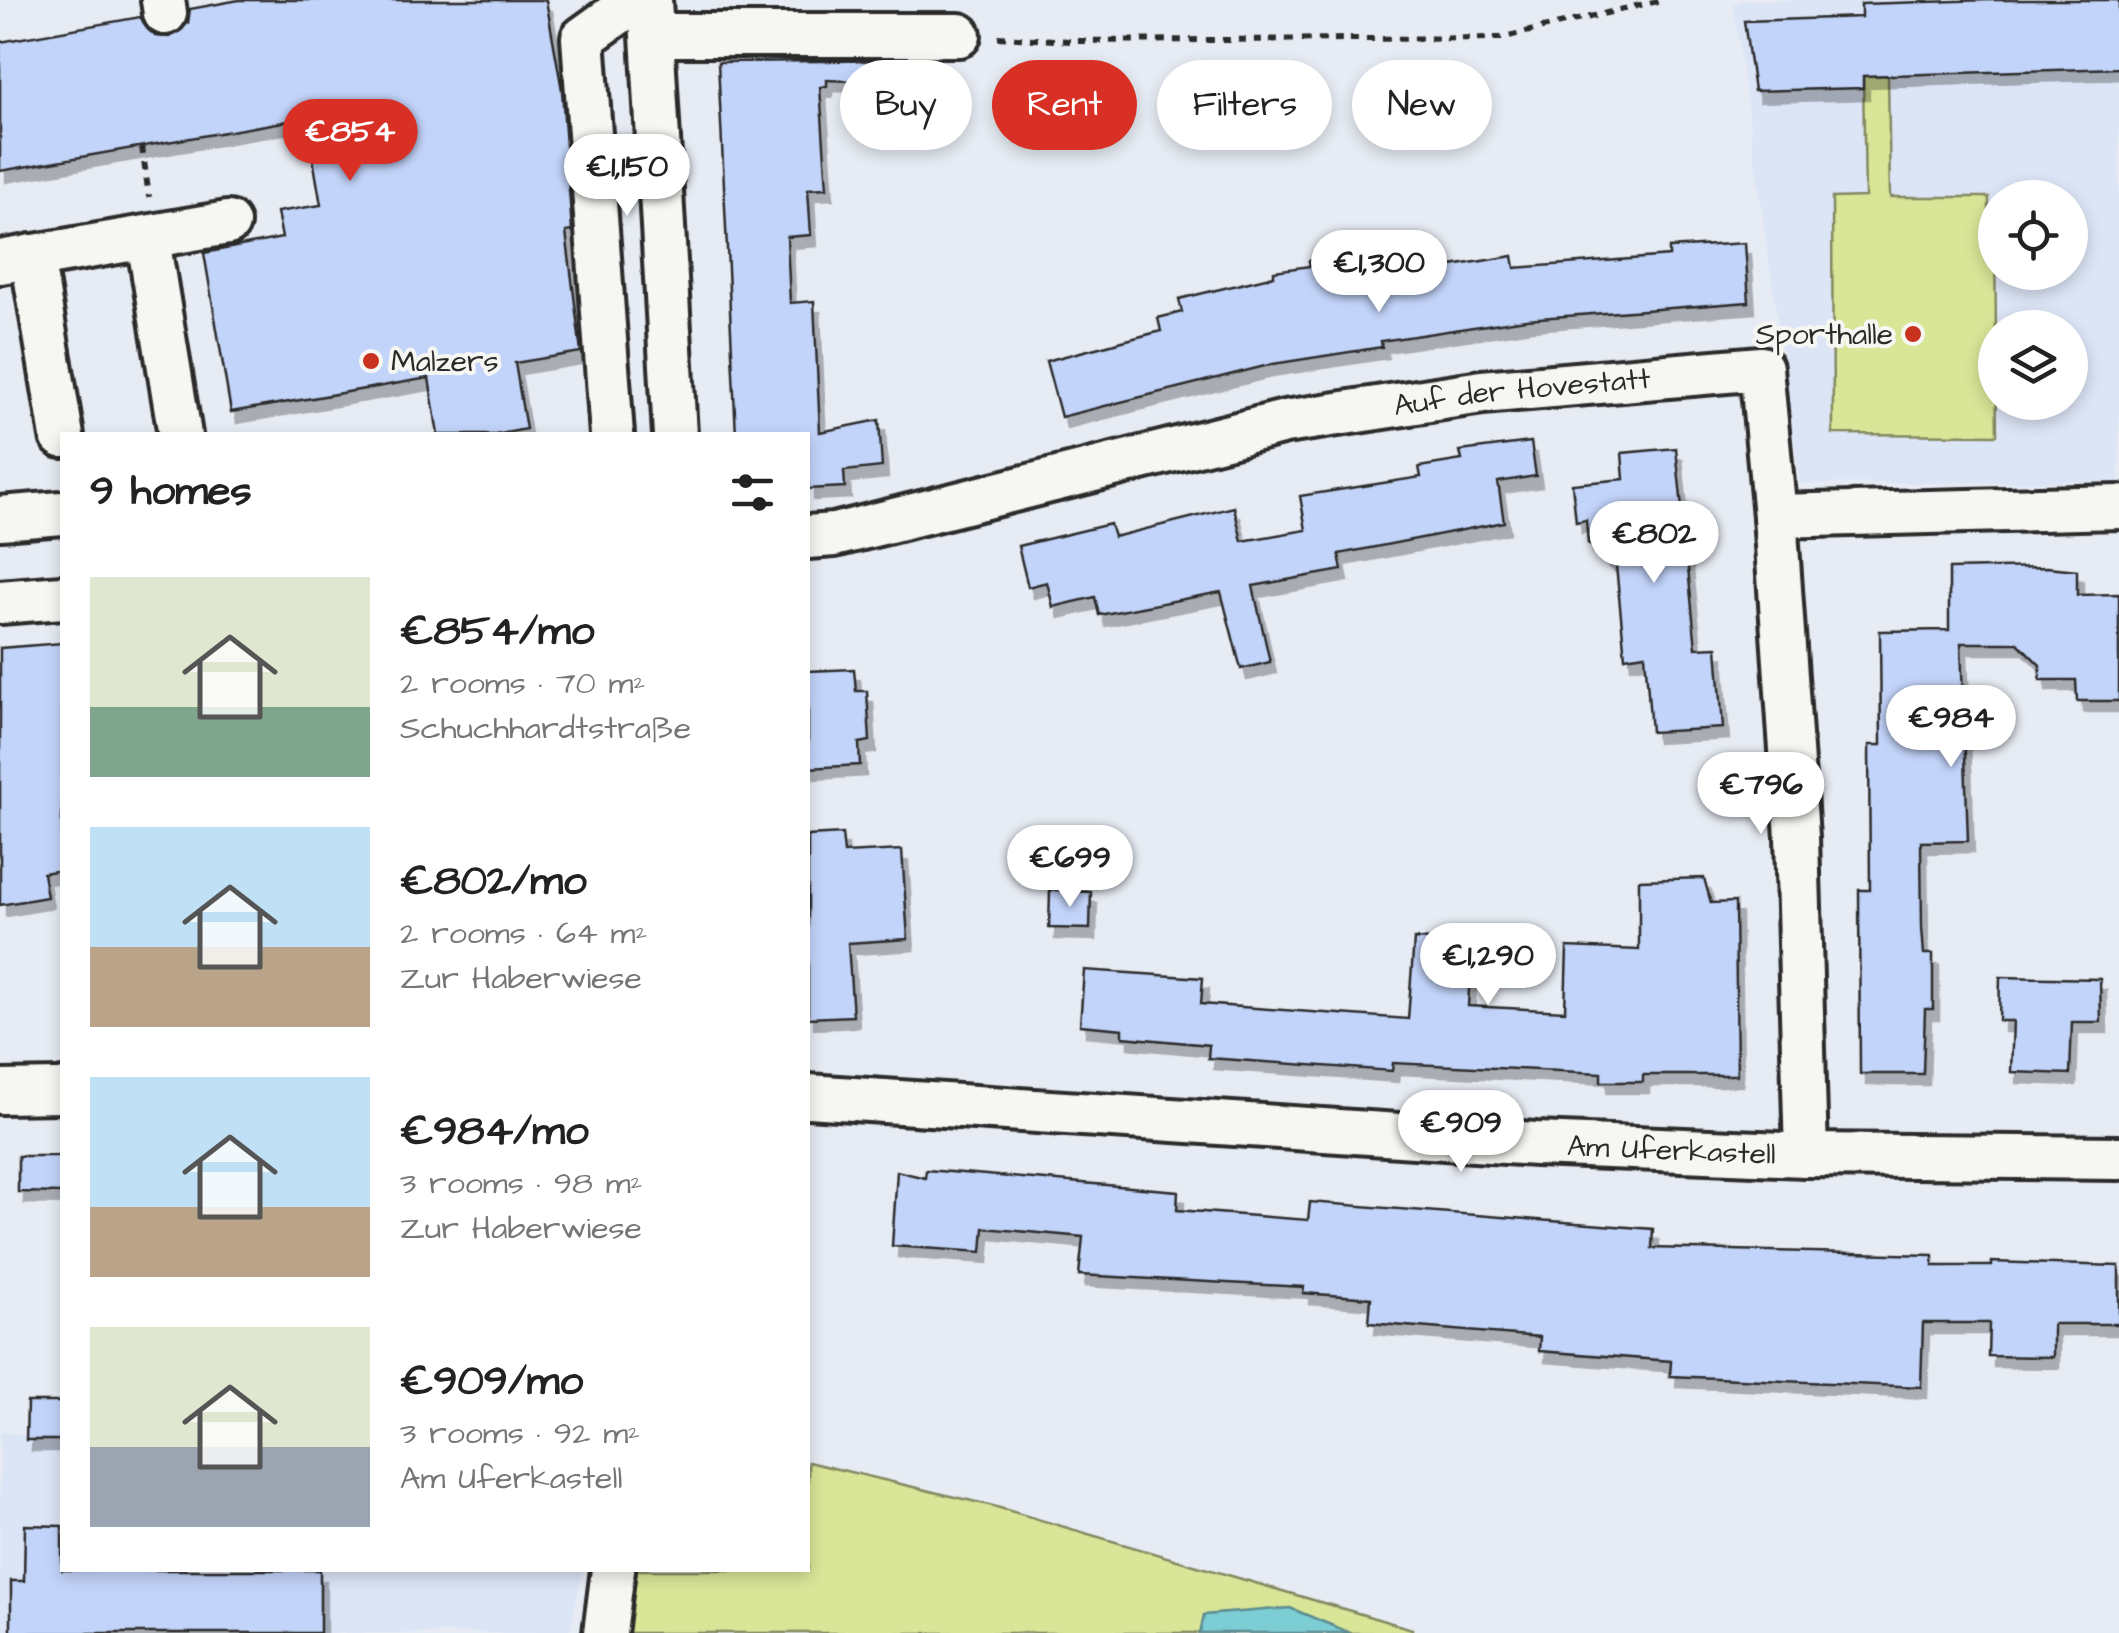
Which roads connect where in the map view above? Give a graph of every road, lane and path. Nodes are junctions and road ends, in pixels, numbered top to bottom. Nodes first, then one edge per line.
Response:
1 (1662, 0) edge
2 (646, 12) edge
3 (958, 35) joint
4 (228, 223) dead end
5 (148, 239) junction
6 (16, 259) edge
7 (61, 432) edge
8 (180, 432) edge
9 (612, 432) edge
10 (675, 432) edge
11 (2119, 507) edge
12 (60, 513) edge
13 (1775, 516) junction
14 (0, 518) edge
15 (810, 537) edge
16 (60, 598) edge
17 (0, 602) edge
18 (60, 1091) edge
19 (0, 1092) edge
20 (810, 1096) edge
21 (1806, 1155) junction
22 (2119, 1158) edge
23 (614, 1572) edge
24 (605, 1633) edge

1 - 3 path
2 - 3 street
2 - 9 street
2 - 10 street
4 - 5 street
5 - 6 street
5 - 8 street
6 - 7 street
11 - 13 street
12 - 14 street
13 - 15 street, Auf der Hovestatt
13 - 21 street
16 - 17 street
18 - 19 street
20 - 21 street, Am Uferkastell
21 - 22 street, Am Uferkastell
23 - 24 street

